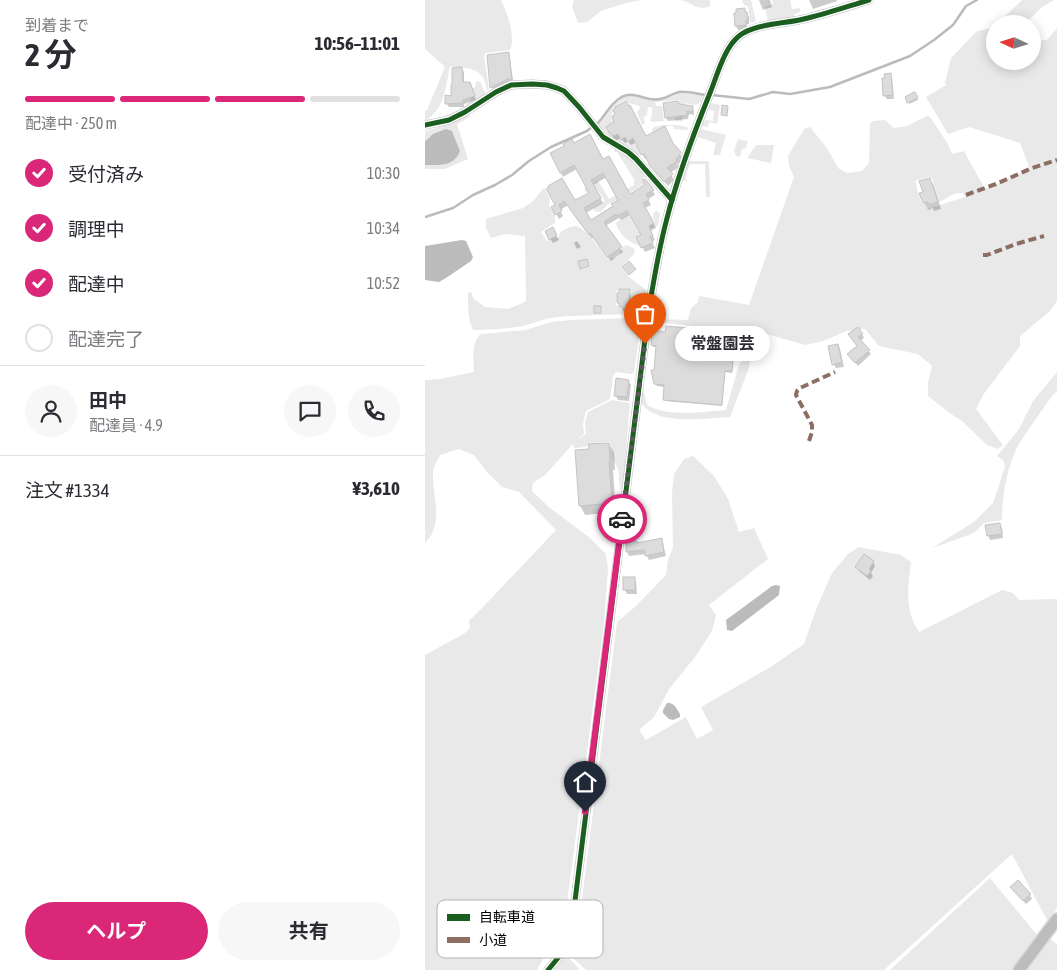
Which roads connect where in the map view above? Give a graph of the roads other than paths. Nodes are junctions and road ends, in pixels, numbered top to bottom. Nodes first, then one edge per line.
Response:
1 (869, 0) edge
2 (425, 125) edge
3 (672, 200) junction
4 (575, 900) edge
5 (1057, 919) edge
6 (557, 958) edge
7 (548, 970) edge
8 (1019, 970) edge

1 - 3 street
2 - 3 street
3 - 4 street
5 - 8 main road
6 - 7 street

